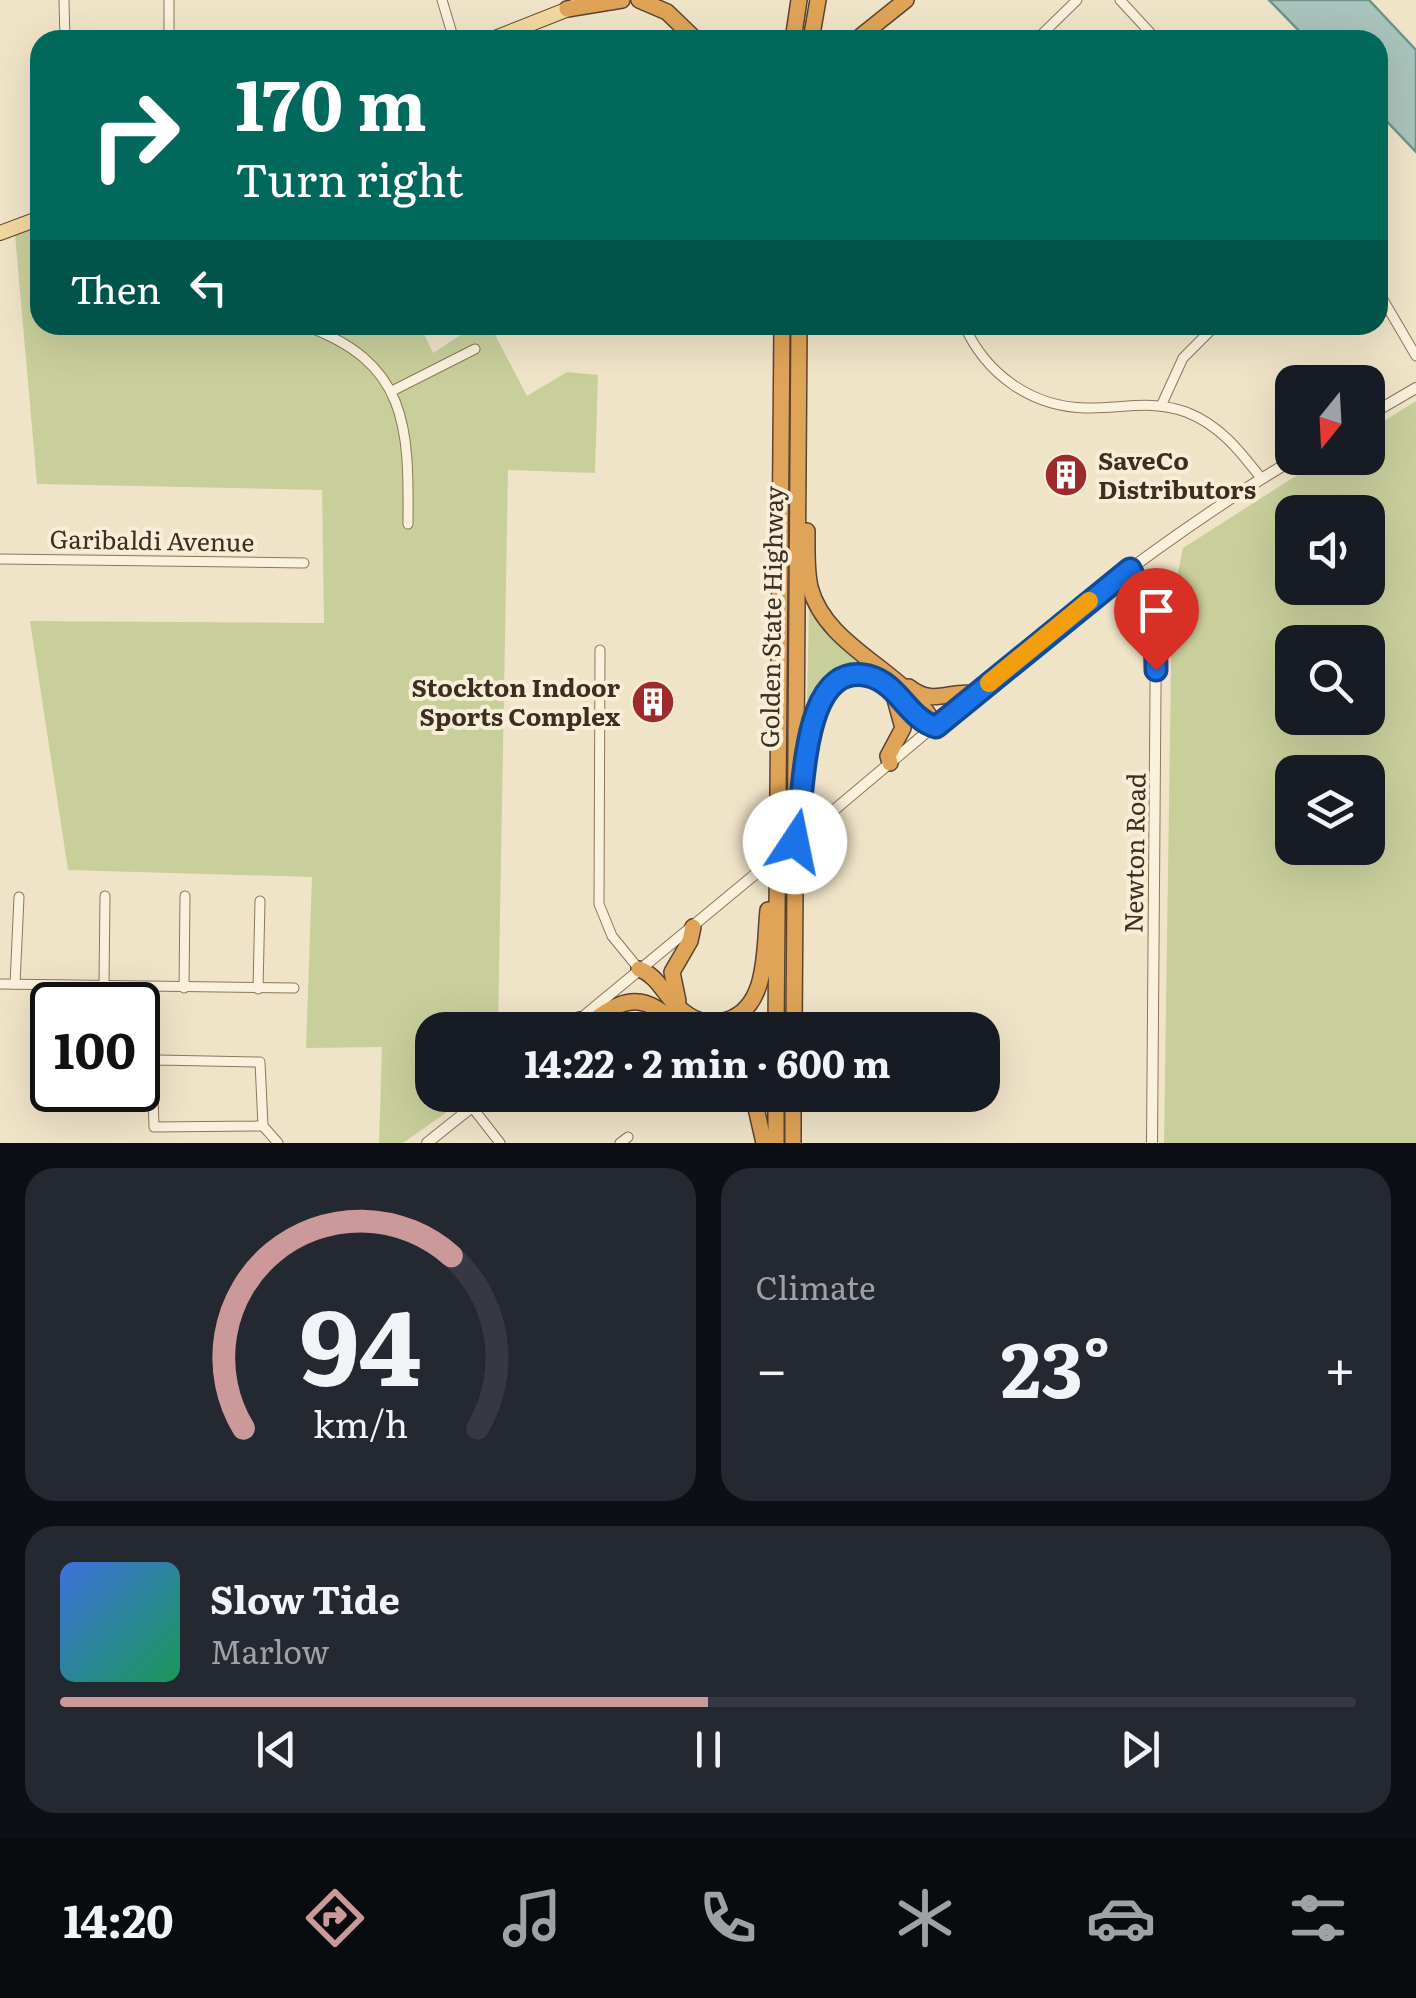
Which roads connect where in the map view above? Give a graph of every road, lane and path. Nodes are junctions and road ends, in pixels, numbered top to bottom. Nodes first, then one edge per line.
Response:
1 (64, 0) edge
2 (169, 0) edge
3 (442, 0) edge
4 (590, 0) edge
5 (622, 0) edge
6 (639, 0) edge
7 (798, 0) edge
8 (818, 0) edge
9 (906, 0) edge
10 (1077, 0) edge
11 (1120, 0) edge
12 (568, 9) junction
13 (65, 30) edge
14 (169, 30) edge
15 (451, 30) edge
16 (515, 30) edge
17 (686, 30) edge
18 (794, 30) edge
19 (813, 30) edge
20 (868, 30) edge
21 (1046, 30) edge
22 (1148, 30) edge
23 (30, 222) edge
24 (0, 233) edge
25 (1388, 308) edge
26 (325, 335) edge
27 (782, 335) edge
28 (800, 335) edge
29 (971, 335) edge
30 (1206, 335) edge
31 (476, 349) dead end
32 (1416, 356) edge
33 (1416, 388) edge
34 (392, 391) junction
35 (1162, 406) junction
36 (1385, 406) edge
37 (1275, 470) edge
38 (1261, 478) junction
39 (798, 494) junction
40 (408, 524) dead end
41 (0, 560) edge
42 (304, 564) dead end
43 (1130, 569) junction
44 (600, 650) dead end
45 (896, 686) junction
46 (976, 694) junction
47 (936, 727) junction
48 (890, 763) junction
49 (795, 842) junction
50 (777, 877) junction
51 (105, 896) dead end
52 (185, 896) dead end
53 (19, 897) dead end
54 (260, 901) dead end
55 (692, 927) junction
56 (639, 969) junction
57 (104, 982) edge
58 (0, 984) edge
59 (15, 984) junction
60 (30, 984) edge
61 (160, 987) edge
62 (184, 988) junction
63 (294, 988) dead end
64 (258, 989) junction
65 (589, 1012) edge
66 (605, 1012) edge
67 (671, 1012) edge
68 (675, 1012) edge
69 (676, 1012) edge
70 (741, 1012) edge
71 (776, 1012) edge
72 (794, 1012) edge
73 (466, 1112) edge
74 (476, 1112) edge
75 (757, 1112) edge
76 (776, 1112) edge
77 (793, 1112) edge
78 (263, 1126) junction
79 (278, 1143) edge
80 (427, 1143) edge
81 (500, 1143) edge
82 (764, 1143) edge
83 (776, 1143) edge
84 (793, 1143) edge
85 (1152, 1143) edge

1 - 13 street
2 - 14 street
3 - 15 street
4 - 12 main road
5 - 12 highway
6 - 17 highway
7 - 18 highway
8 - 19 highway
9 - 20 highway
10 - 21 street
11 - 22 street
12 - 16 main road
23 - 24 main road
25 - 32 street
26 - 34 street
27 - 50 highway, Golden State Highway
28 - 39 highway, Golden State Highway
29 - 35 street
30 - 35 street
31 - 34 street
33 - 36 street
34 - 40 street
35 - 38 street
37 - 38 street
38 - 43 street
39 - 45 highway
39 - 49 highway, Golden State Highway
41 - 42 street, Garibaldi Avenue
43 - 46 street
43 - 85 street, Newton Road
44 - 56 street
45 - 46 highway
45 - 47 highway
45 - 48 highway
45 - 49 highway
46 - 47 street
47 - 48 street
48 - 55 street, bridge
49 - 72 highway, Golden State Highway
50 - 70 highway
50 - 71 highway, Golden State Highway
51 - 57 street
52 - 62 street
53 - 59 street
54 - 64 street
55 - 56 street
55 - 69 highway
56 - 65 street
56 - 68 highway
58 - 59 street
59 - 60 street
61 - 62 street
62 - 64 street
63 - 64 street
66 - 67 highway
73 - 80 street
74 - 81 street
75 - 82 highway
76 - 83 highway
77 - 84 highway
78 - 78 street
78 - 79 street

